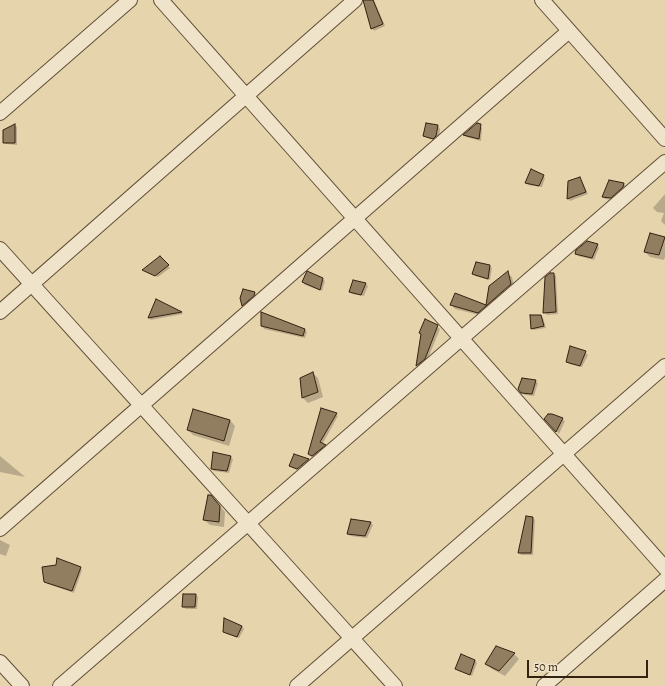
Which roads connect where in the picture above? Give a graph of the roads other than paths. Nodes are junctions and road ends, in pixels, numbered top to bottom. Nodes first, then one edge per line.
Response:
1 (130, 0) edge
2 (161, 0) edge
3 (355, 0) edge
4 (542, 0) edge
5 (570, 31) junction
6 (246, 96) junction
7 (0, 113) edge
8 (665, 140) edge
9 (665, 162) edge
10 (355, 219) junction
11 (0, 250) edge
12 (32, 284) junction
13 (0, 312) edge
14 (462, 338) junction
15 (665, 366) edge
16 (141, 406) junction
17 (564, 454) junction
18 (248, 523) junction
19 (0, 529) edge
20 (665, 568) edge
21 (665, 580) edge
22 (352, 639) junction
23 (0, 662) edge
24 (22, 686) edge
25 (60, 686) edge
26 (297, 686) edge
27 (395, 686) edge
28 (544, 686) edge

1 - 7 street
2 - 6 street
3 - 6 street
4 - 5 street
5 - 8 street
5 - 10 street
6 - 10 street
6 - 12 street
9 - 14 street
10 - 14 street
10 - 16 street
11 - 12 street
12 - 13 street
12 - 16 street
14 - 17 street
14 - 18 street
15 - 17 street
16 - 18 street
16 - 19 street
17 - 20 street
17 - 22 street
18 - 22 street
18 - 25 street
21 - 28 street
22 - 26 street
22 - 27 street
23 - 24 street

